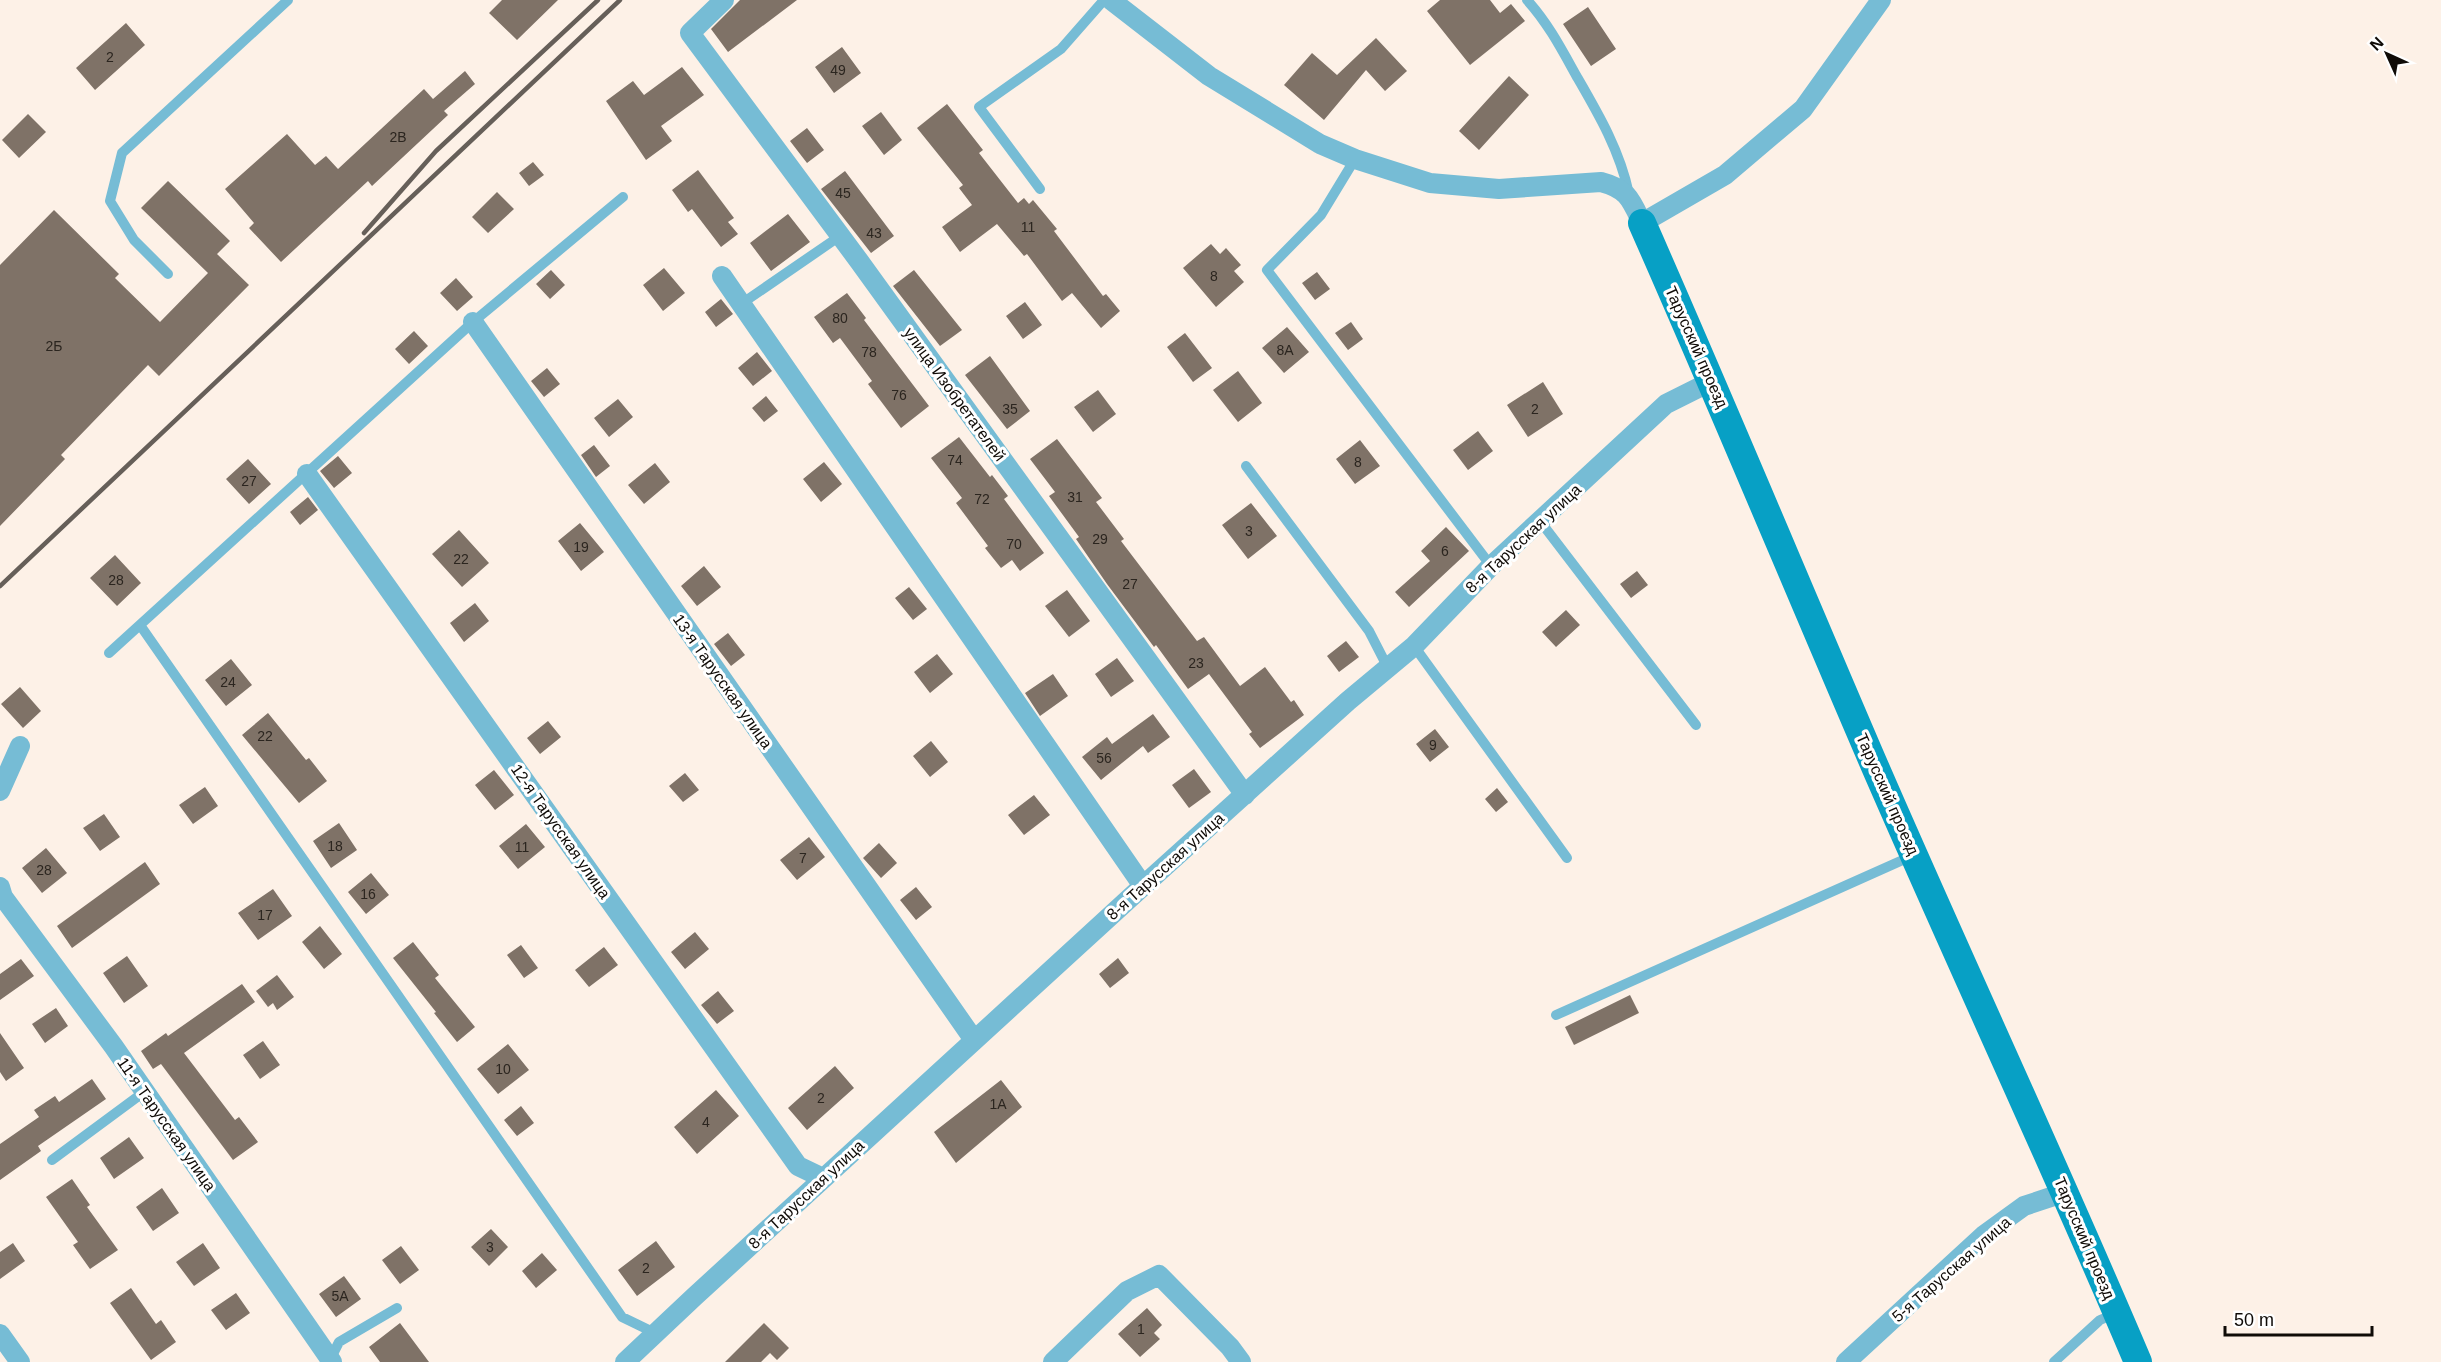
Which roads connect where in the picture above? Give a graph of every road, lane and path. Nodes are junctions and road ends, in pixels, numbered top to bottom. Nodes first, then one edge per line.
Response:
1 (288, 0) edge
2 (724, 0) edge
3 (1104, 0) edge
4 (1111, 0) edge
5 (1527, 0) edge
6 (1881, 0) edge
7 (1355, 159) junction
8 (1040, 189) dead end
9 (623, 197) dead end
10 (1630, 197) junction
11 (1642, 223) junction
12 (840, 236) junction
13 (168, 274) dead end
14 (722, 276) dead end
15 (741, 304) junction
16 (473, 322) junction
17 (1712, 381) junction
18 (1246, 466) dead end
19 (307, 474) junction
20 (1540, 521) junction
21 (1491, 566) junction
22 (140, 625) junction
23 (1414, 646) junction
24 (109, 653) dead end
25 (1388, 668) junction
26 (1696, 725) dead end
27 (20, 746) dead end
28 (0, 791) edge
29 (1245, 795) junction
30 (1915, 855) junction
31 (1568, 858) dead end
32 (1143, 886) junction
33 (0, 887) edge
34 (1556, 1016) dead end
35 (974, 1040) junction
36 (144, 1092) junction
37 (52, 1160) dead end
38 (823, 1178) junction
39 (2066, 1192) junction
40 (397, 1308) dead end
41 (2118, 1313) junction
42 (655, 1333) junction
43 (0, 1334) edge
44 (20, 1362) edge
45 (331, 1362) edge
46 (625, 1362) edge
47 (1053, 1362) edge
48 (1241, 1362) edge
49 (1846, 1362) edge
50 (2054, 1362) edge
51 (2138, 1362) edge

1 - 13 lane
2 - 12 street, улица Изобретателей
3 - 8 lane
4 - 7 street
5 - 10 lane
6 - 11 street
7 - 10 street
7 - 21 lane
9 - 16 lane
10 - 11 street
11 - 17 street, Тарусский проезд
12 - 15 lane
12 - 29 street, улица Изобретателей
14 - 15 street
15 - 32 street
16 - 19 lane
16 - 35 street, 13-я Тарусская улица
17 - 20 street, 8-я Тарусская улица
17 - 30 street, Тарусский проезд
18 - 25 lane
19 - 22 lane
19 - 38 street, 12-я Тарусская улица
20 - 21 street, 8-я Тарусская улица
20 - 26 lane
21 - 23 street, 8-я Тарусская улица
22 - 24 lane
22 - 42 lane
23 - 25 street, 8-я Тарусская улица
23 - 31 lane
25 - 29 street, 8-я Тарусская улица
27 - 28 street
29 - 32 street, 8-я Тарусская улица
30 - 34 lane
30 - 39 street, Тарусский проезд
32 - 35 street, 8-я Тарусская улица
33 - 36 street, 11-я Тарусская улица
35 - 38 street, 8-я Тарусская улица
36 - 37 lane
36 - 45 street, 11-я Тарусская улица
38 - 42 street, 8-я Тарусская улица
39 - 41 street, Тарусский проезд
39 - 49 street, 5-я Тарусская улица
40 - 45 lane
41 - 50 lane
41 - 51 street, Тарусский проезд
42 - 46 street, 8-я Тарусская улица
43 - 44 street
47 - 48 street

